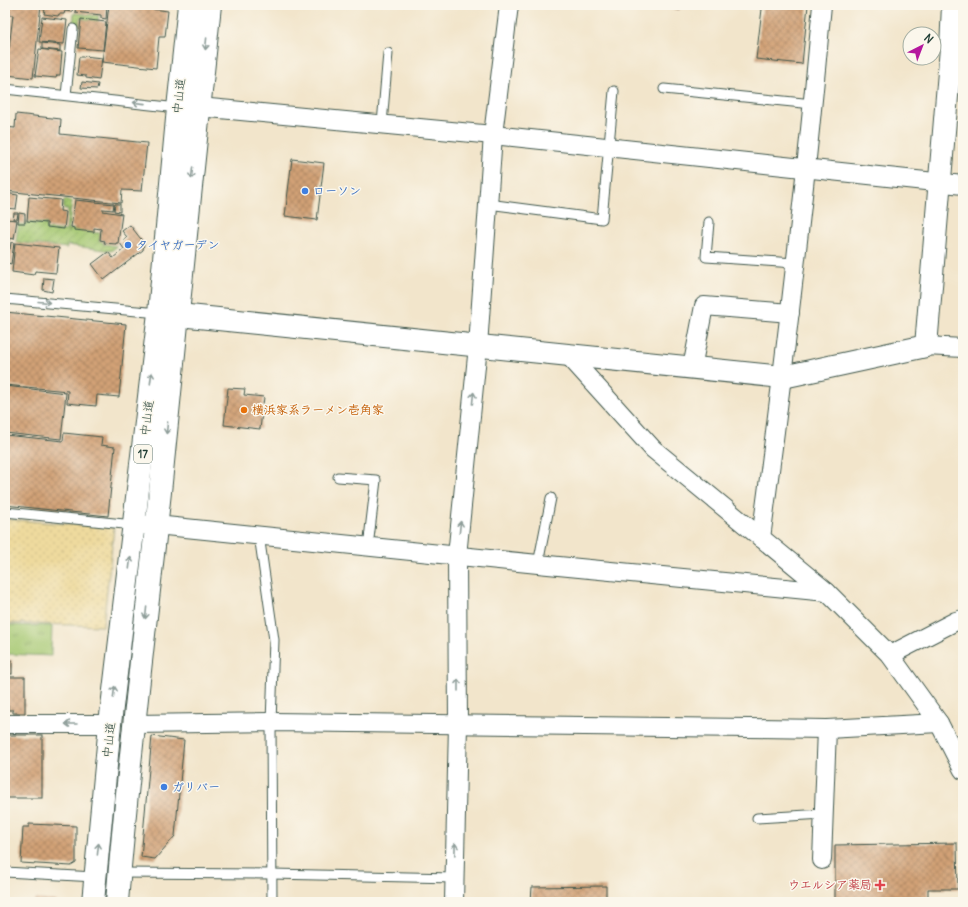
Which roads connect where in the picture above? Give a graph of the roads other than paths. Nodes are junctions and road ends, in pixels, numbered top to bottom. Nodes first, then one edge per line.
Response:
1 (190, 5) edge
2 (210, 5) edge
3 (509, 5) edge
4 (822, 5) edge
5 (953, 5) edge
6 (73, 29) dead end
7 (957, 49) edge
8 (388, 53) dead end
9 (5, 89) edge
10 (664, 89) dead end
11 (614, 91) dead end
12 (66, 96) junction
13 (813, 104) junction
14 (188, 107) junction
15 (382, 124) junction
16 (493, 135) junction
17 (608, 147) junction
18 (806, 168) junction
19 (940, 182) junction
20 (963, 185) edge
21 (488, 204) junction
22 (710, 222) dead end
23 (795, 263) junction
24 (5, 298) edge
25 (790, 313) junction
26 (169, 314) junction
27 (478, 346) junction
28 (926, 346) junction
29 (963, 348) edge
30 (568, 355) junction
31 (692, 368) junction
32 (783, 377) junction
33 (338, 477) dead end
34 (551, 498) dead end
35 (5, 512) edge
36 (134, 525) junction
37 (156, 525) junction
38 (259, 536) junction
39 (761, 538) junction
40 (368, 547) junction
41 (457, 556) junction
42 (538, 564) junction
43 (827, 592) junction
44 (963, 619) edge
45 (890, 655) junction
46 (271, 722) junction
47 (939, 723) junction
48 (5, 724) edge
49 (110, 724) junction
50 (134, 724) junction
51 (458, 724) junction
52 (827, 729) junction
53 (963, 770) edge
54 (824, 814) junction
55 (757, 818) dead end
56 (822, 860) dead end
57 (5, 872) edge
58 (120, 873) junction
59 (272, 874) junction
60 (95, 877) junction
61 (454, 878) junction
62 (93, 902) edge
63 (117, 902) edge
64 (272, 902) edge
65 (454, 902) edge

1 - 14 main road, 中山道 / 17
2 -> 14 main road, 中山道 / 17
3 - 16 street
4 - 13 street
5 - 7 main road
6 - 12 lane
7 - 19 main road
8 - 15 lane
9 - 12 lane
10 - 13 lane
11 - 17 lane
14 -> 12 lane
13 - 18 street
14 - 15 street
14 - 26 main road, 中山道 / 17
15 - 16 street
16 - 17 street
16 - 21 street
17 - 18 street
17 - 21 lane
18 - 19 street
18 - 23 street
19 - 20 street
19 - 28 main road
21 - 27 street
22 - 23 lane
23 - 25 street
24 -> 26 lane
25 - 31 street
25 - 32 street
26 - 27 main road
36 -> 26 main road, 中山道 / 17
26 -> 37 main road, 中山道 / 17
27 - 30 main road
41 -> 27 street
28 - 29 street
28 - 32 main road
30 - 31 main road
30 - 39 street
31 - 32 main road
32 - 39 street
33 - 40 lane
34 - 42 lane
35 - 36 lane
36 - 37 street
49 -> 36 main road, 中山道 / 17
37 - 38 street
37 -> 50 main road, 中山道 / 17
38 - 40 street
38 - 46 lane
39 - 43 street
40 - 41 street
41 - 42 street
51 -> 41 street
42 - 43 street
43 - 45 street
44 - 45 street
45 - 47 street
46 - 50 street
46 - 51 street
46 - 59 lane
47 - 52 street
47 - 53 street
49 -> 48 street
60 -> 49 main road, 中山道 / 17
50 - 58 main road, 中山道 / 17
51 - 52 street
61 -> 51 street
52 - 54 street
54 - 55 lane
54 - 56 street
57 - 60 lane
58 - 59 lane
58 - 63 main road, 中山道 / 17
59 - 61 lane
59 - 64 lane
60 - 62 main road, 中山道 / 17
61 - 65 street

